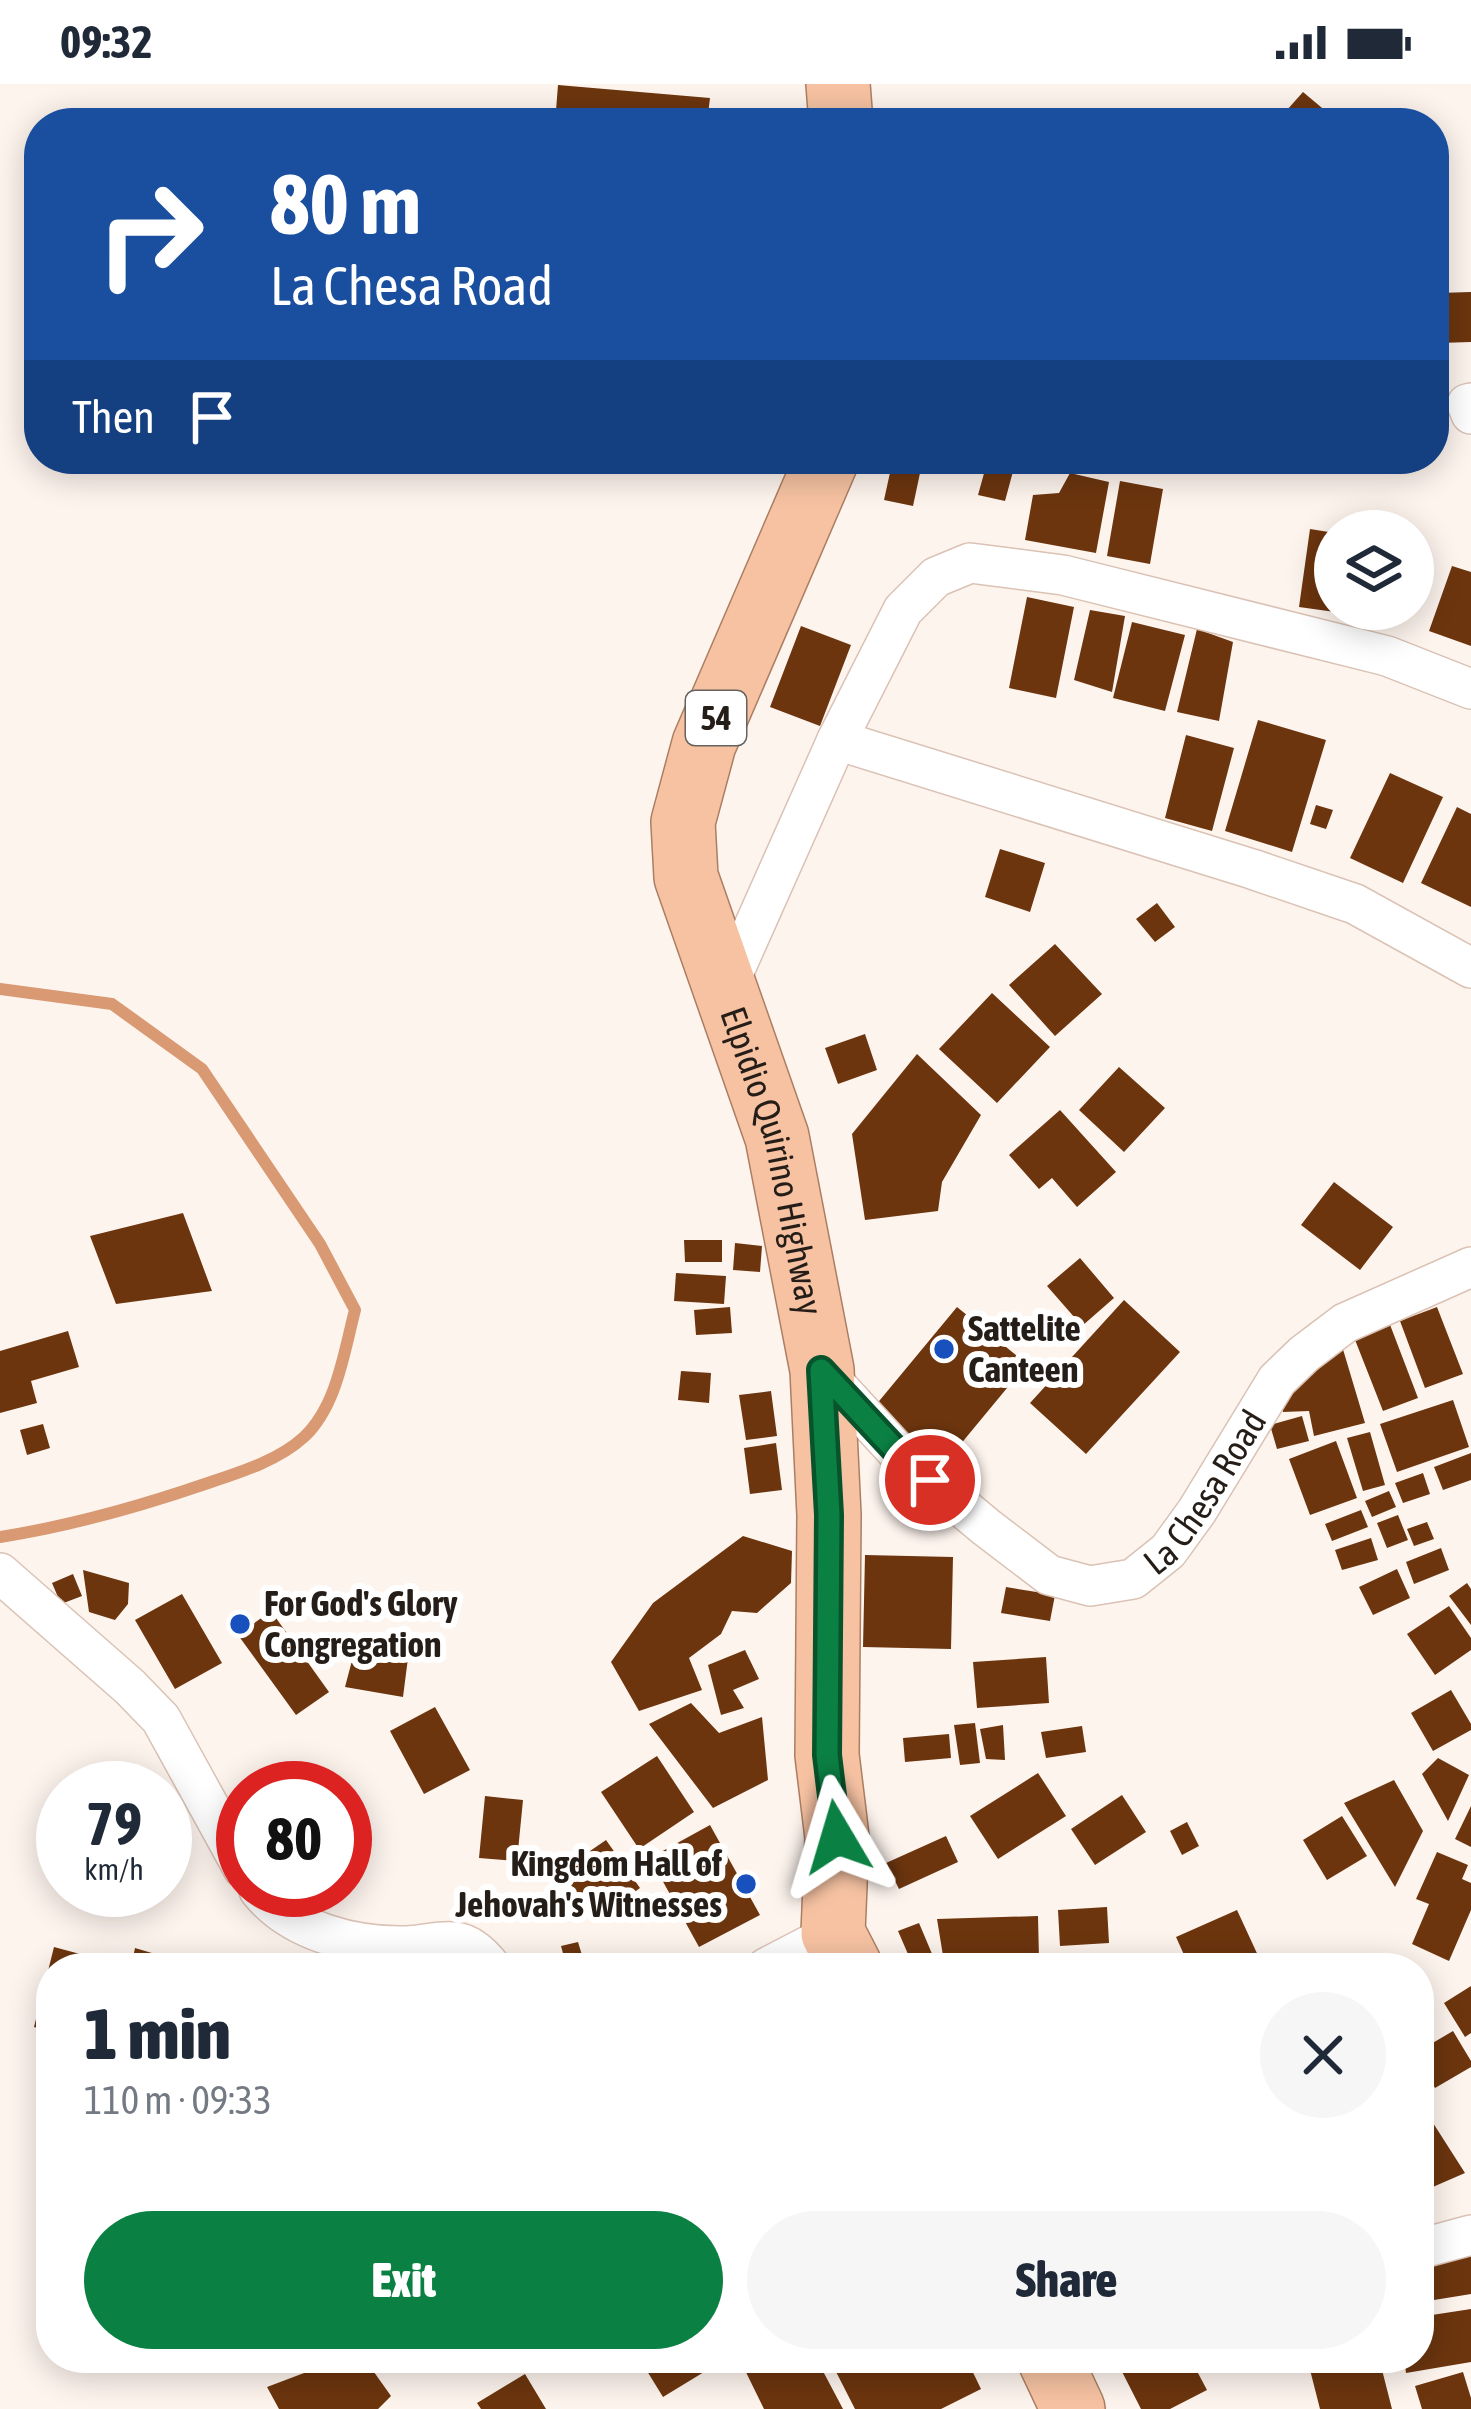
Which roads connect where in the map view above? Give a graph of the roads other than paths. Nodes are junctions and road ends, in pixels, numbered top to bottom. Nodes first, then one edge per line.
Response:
1 (1471, 404) edge
2 (1471, 414) edge
3 (821, 474) edge
4 (1471, 688) edge
5 (837, 740) junction
6 (1471, 968) edge
7 (727, 987) junction
8 (1471, 1268) edge
9 (821, 1370) junction
10 (0, 1573) edge
11 (216, 1819) edge
12 (293, 1917) edge
13 (842, 1950) edge
14 (479, 1953) edge
15 (1471, 2235) edge
16 (1434, 2245) edge
17 (1056, 2373) edge
18 (1073, 2409) edge

1 - 2 street
3 - 7 highway, Elpidio Quirino Highway / 54
4 - 5 street
5 - 6 street
5 - 7 street
7 - 9 highway, Elpidio Quirino Highway / 54
8 - 9 street, La Chesa Road
9 - 13 highway, Elpidio Quirino Highway / 54
10 - 11 street
12 - 14 street
15 - 16 street
17 - 18 highway

